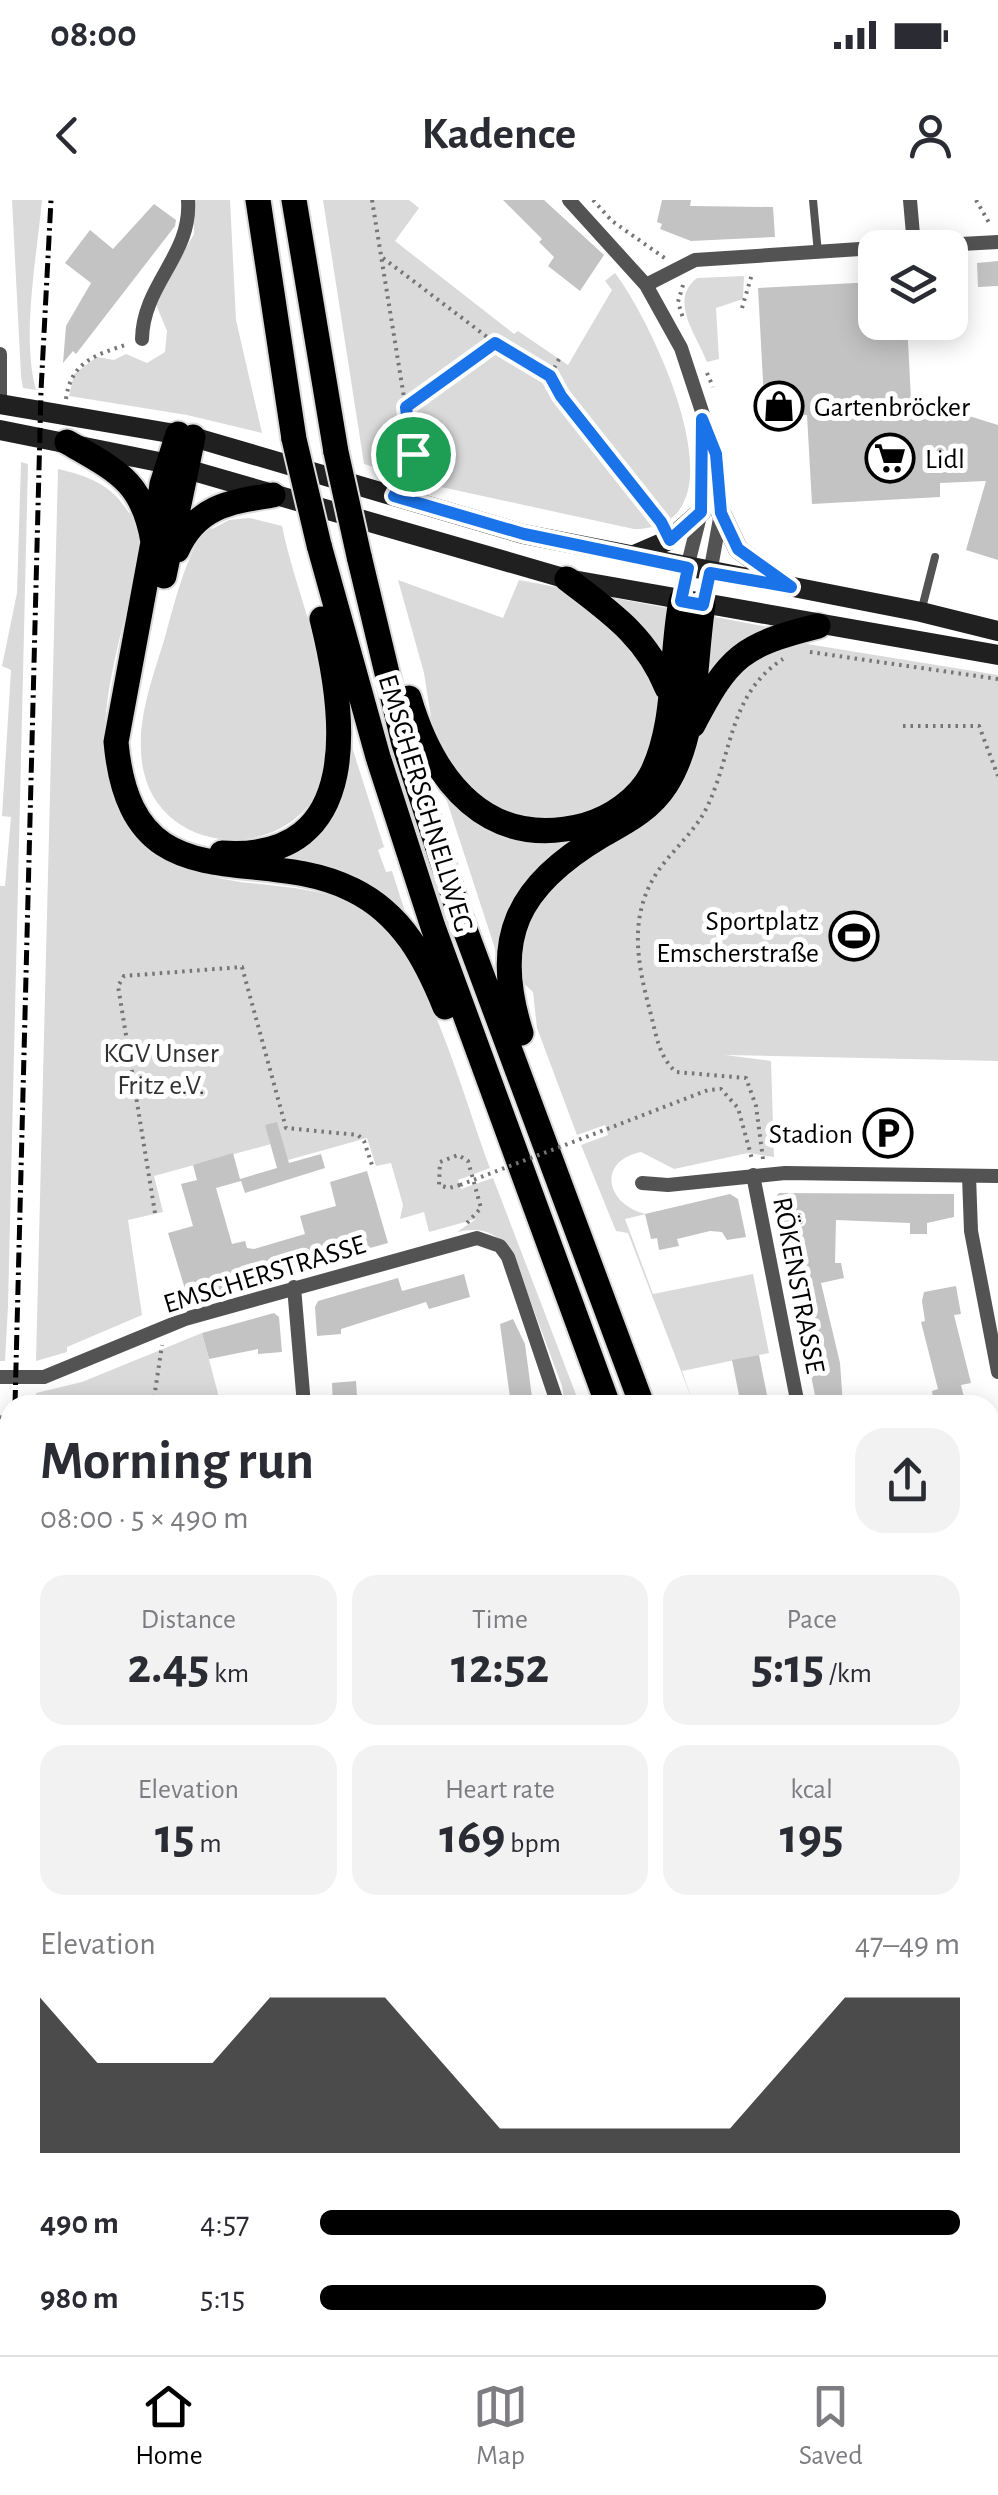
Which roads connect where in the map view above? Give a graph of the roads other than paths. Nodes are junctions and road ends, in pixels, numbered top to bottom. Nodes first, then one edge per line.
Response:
1 (188, 200) edge
2 (258, 200) edge
3 (294, 200) edge
4 (569, 200) edge
5 (813, 200) edge
6 (910, 200) edge
7 (913, 230) edge
8 (996, 235) edge
9 (968, 239) edge
10 (858, 249) edge
11 (818, 253) junction
12 (646, 286) junction
13 (142, 339) road end
14 (0, 354) edge
15 (0, 384) edge
16 (0, 403) edge
17 (0, 430) edge
18 (185, 436) junction
19 (68, 442) junction
20 (177, 467) junction
21 (273, 495) junction
22 (711, 513) junction
23 (153, 542) junction
24 (319, 545) junction
25 (358, 556) junction
26 (935, 557) dead end
27 (628, 558) junction
28 (688, 568) junction
29 (165, 572) junction
30 (710, 573) junction
31 (567, 579) junction
32 (791, 587) junction
33 (692, 603) junction
34 (920, 612) junction
35 (818, 626) junction
36 (998, 632) edge
37 (998, 655) edge
38 (669, 693) junction
39 (684, 742) junction
40 (476, 1046) junction
41 (532, 1112) junction
42 (759, 1174) junction
43 (969, 1176) junction
44 (998, 1176) edge
45 (642, 1183) dead end
46 (294, 1288) junction
47 (992, 1314) edge
48 (998, 1372) edge
49 (0, 1377) edge
50 (303, 1395) edge
51 (555, 1395) edge
52 (604, 1395) edge
53 (638, 1395) edge
54 (796, 1395) edge

1 - 13 street
2 - 24 highway, EMSCHERSCHNELLWEG, bridge
3 - 25 highway, EMSCHERSCHNELLWEG, bridge
4 - 12 street
5 - 11 lane
6 - 7 street
8 - 9 street
10 - 11 street
11 - 12 street
12 - 22 street
14 - 15 street
15 - 16 street
16 - 18 main road
17 - 19 main road
18 - 20 highway
18 - 27 main road
19 - 20 main road
19 - 23 highway
20 - 21 main road
20 - 23 highway
20 - 29 highway
21 - 29 highway
21 - 31 main road
22 - 27 main road
22 - 28 street
22 - 30 street
22 - 32 main road
23 - 40 highway
24 - 29 highway
24 - 40 highway, EMSCHERSCHNELLWEG
25 - 38 highway
25 - 41 highway, EMSCHERSCHNELLWEG
26 - 34 lane
27 - 28 main road
28 - 30 main road
28 - 33 main road
30 - 32 main road
30 - 33 main road
31 - 33 main road
31 - 38 highway
32 - 34 main road
33 - 35 main road
33 - 38 highway
33 - 39 highway
34 - 36 main road
35 - 37 main road
35 - 39 highway
39 - 41 highway
40 - 52 highway, EMSCHERSCHNELLWEG
41 - 53 highway, EMSCHERSCHNELLWEG
42 - 43 street
42 - 45 street
42 - 54 street, RÖKENSTRASSE
43 - 44 street
43 - 47 street
46 - 49 street, EMSCHERSTRASSE
46 - 50 street
46 - 51 street, EMSCHERSTRASSE
47 - 48 street

